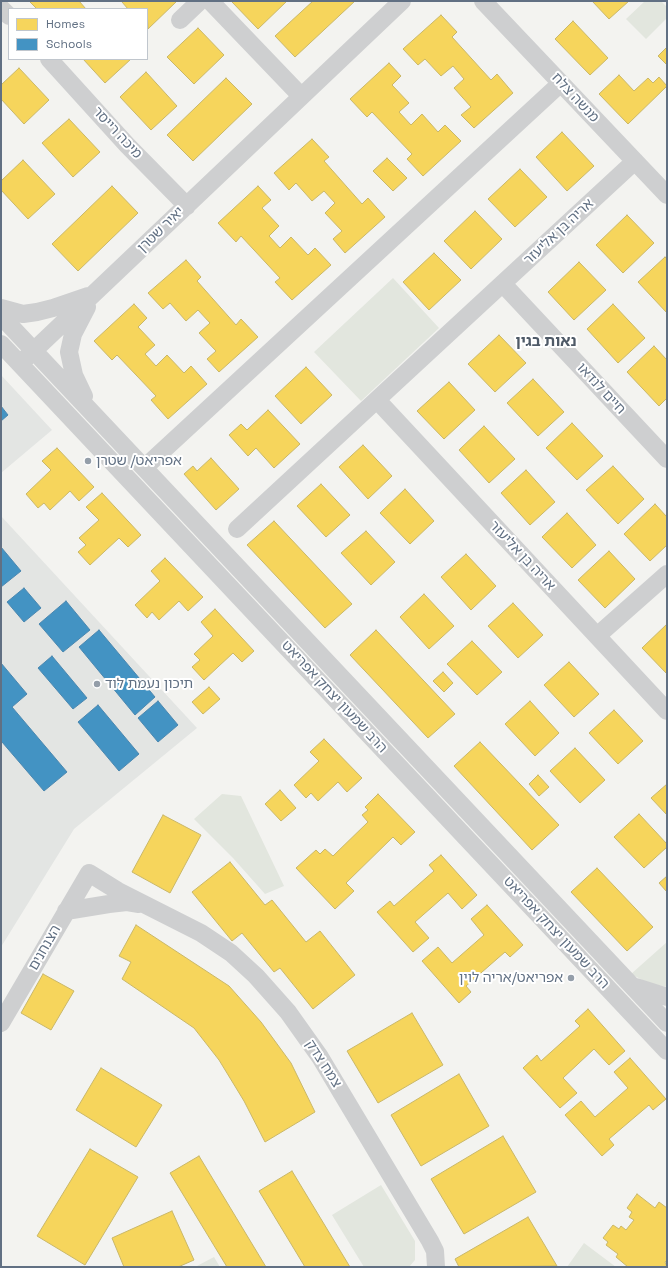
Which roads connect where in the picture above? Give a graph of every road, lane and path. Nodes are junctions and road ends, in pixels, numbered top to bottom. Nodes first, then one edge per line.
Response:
1 (200, 1) edge
2 (210, 1) edge
3 (402, 1) edge
4 (483, 1) edge
5 (180, 20) dead end
6 (49, 60) edge
7 (561, 83) junction
8 (301, 96) junction
9 (635, 161) junction
10 (667, 195) edge
11 (186, 206) junction
12 (503, 284) junction
13 (94, 294) junction
14 (1, 308) edge
15 (1, 316) edge
16 (1, 344) edge
17 (34, 351) junction
18 (20, 364) junction
19 (377, 400) junction
20 (93, 413) junction
21 (667, 459) edge
22 (144, 468) junction
23 (237, 530) dead end
24 (667, 574) edge
25 (597, 636) junction
26 (667, 711) edge
27 (89, 873) joint
28 (154, 908) junction
29 (66, 911) junction
30 (628, 981) junction
31 (667, 997) edge
32 (1, 1023) edge
33 (667, 1023) edge
34 (667, 1051) edge
35 (436, 1267) edge

1 - 5 street
2 - 8 street
3 - 8 street, יאיר שטרן
4 - 7 street, מנשה צלח
6 - 11 street, מיכה רייסר
7 - 9 street, מנשה צלח
7 - 22 street
8 - 11 street, יאיר שטרן
9 - 10 street, מנשה צלח
9 - 12 street, אריה בן אליעזר
11 - 13 street, יאיר שטרן
12 - 19 street, אריה בן אליעזר
12 - 21 street, חיים לנדאו
13 - 14 street
13 - 17 street, יאיר שטרן
13 - 20 street
15 - 17 street, הרב שמעון יצחק אפריאט
16 - 18 street, הרב שמעון יצחק אפריאט
17 - 18 street, יאיר שטרן
17 - 20 street, הרב שמעון יצחק אפריאט
18 - 34 street, הרב שמעון יצחק אפריאט
19 - 23 street, אריה בן אליעזר
19 - 25 street, אריה בן אליעזר
20 - 22 street, הרב שמעון יצחק אפריאט
22 - 30 street, הרב שמעון יצחק אפריאט
24 - 25 street
25 - 26 street, אריה בן אליעזר
27 - 28 street, צמח צדק
27 - 29 street, הצנחנים
28 - 29 street, צמח צדק
28 - 35 street, צמח צדק
29 - 32 street, הצנחנים
30 - 31 street
30 - 33 street, הרב שמעון יצחק אפריאט

